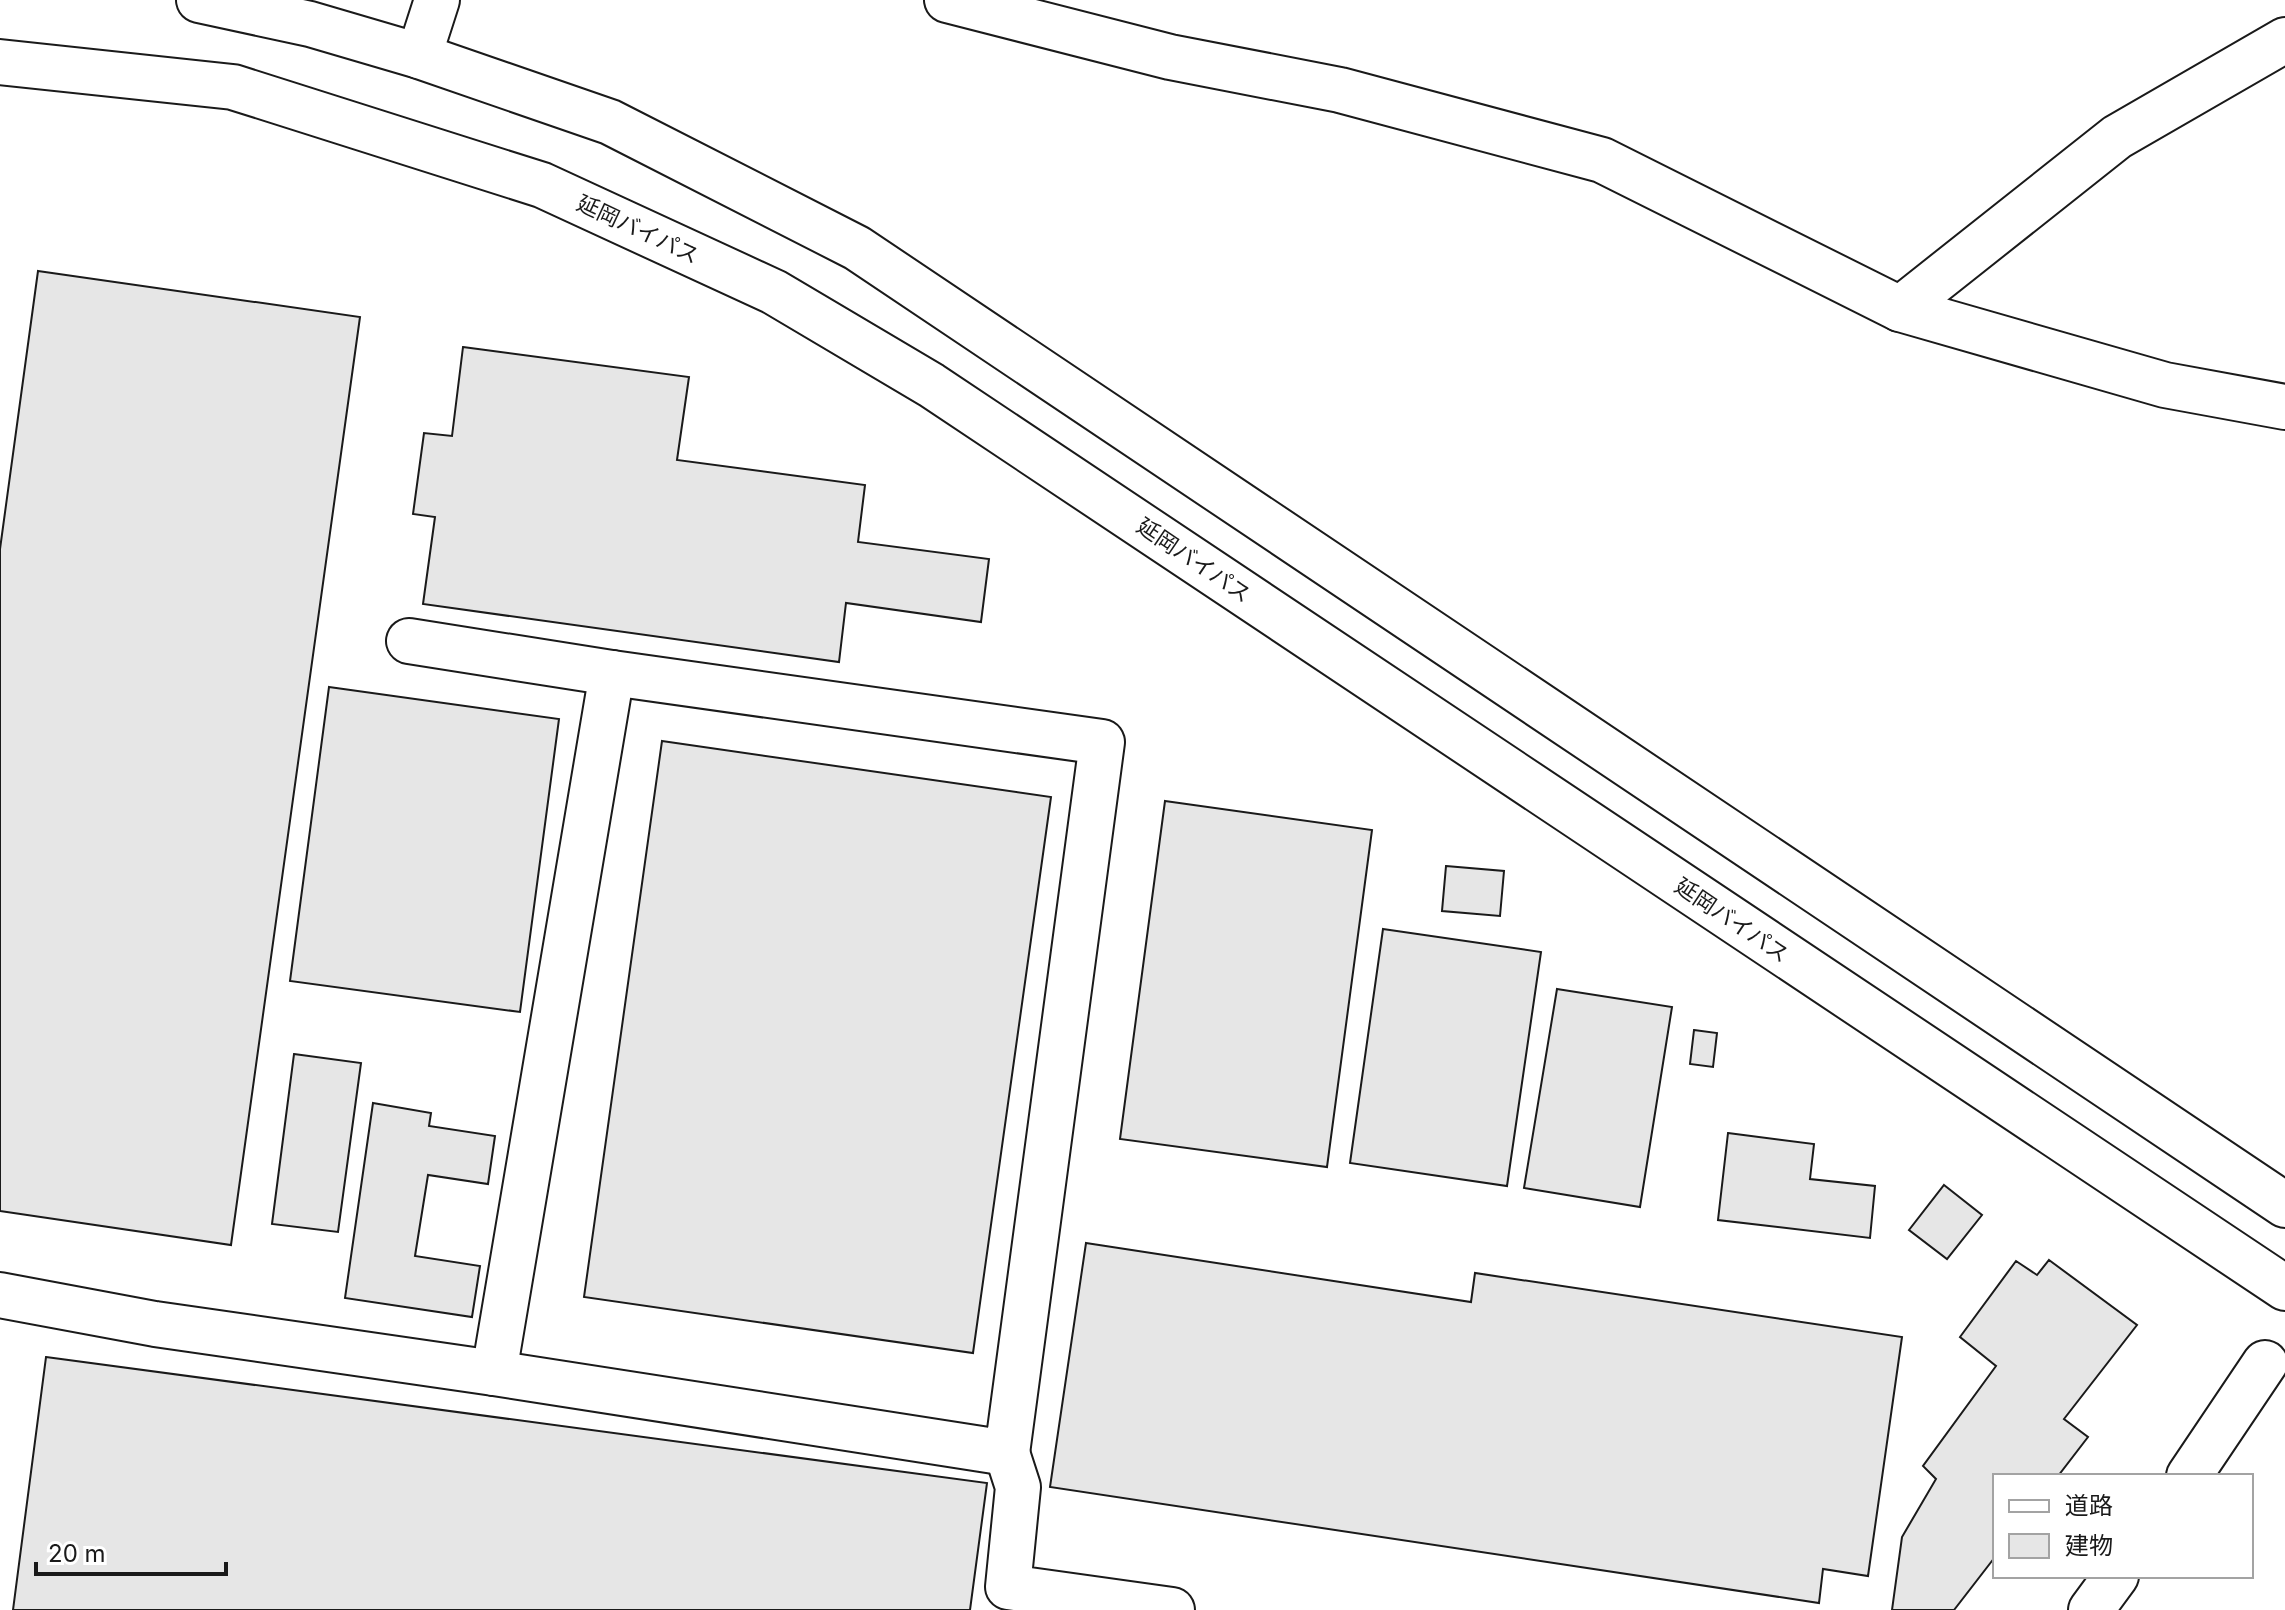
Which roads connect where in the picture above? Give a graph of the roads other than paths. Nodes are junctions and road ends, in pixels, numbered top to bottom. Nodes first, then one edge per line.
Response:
1 (200, 0) edge
2 (437, 0) edge
3 (947, 0) edge
4 (2285, 40) edge
5 (419, 56) junction
6 (0, 62) edge
7 (1900, 309) junction
8 (2285, 407) edge
9 (409, 641) dead end
10 (612, 673) junction
11 (2285, 1205) edge
12 (2285, 1288) edge
13 (1, 1302) edge
14 (2265, 1363) dead end
15 (494, 1373) junction
16 (1007, 1453) junction
17 (2190, 1474) edge
18 (2115, 1578) edge
19 (1172, 1610) edge
20 (2091, 1610) edge

1 - 5 main road
2 - 5 main road
3 - 7 main road
4 - 7 main road
5 - 11 main road
6 - 12 main road, 延岡バイパス
7 - 8 main road
9 - 10 main road
10 - 15 main road
10 - 16 main road
13 - 15 main road
14 - 17 main road
15 - 16 main road
16 - 19 main road
18 - 20 main road

